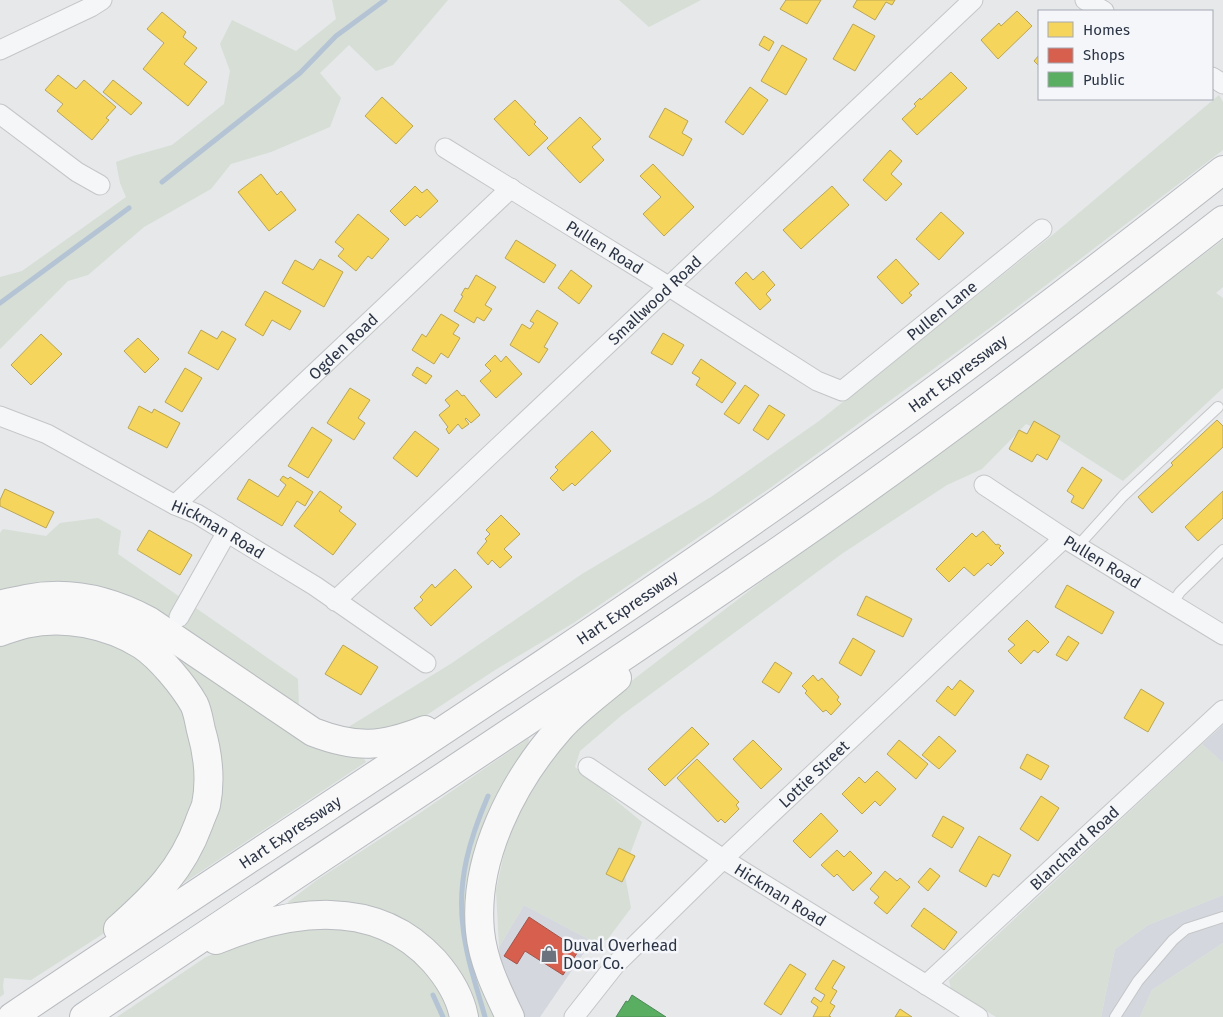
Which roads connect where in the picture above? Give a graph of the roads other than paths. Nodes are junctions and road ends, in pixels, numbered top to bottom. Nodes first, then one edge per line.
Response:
1 (102, 0) edge
2 (973, 0) edge
3 (1085, 0) edge
4 (1102, 10) edge
5 (0, 50) edge
6 (0, 114) edge
7 (445, 148) dead end
8 (1223, 170) edge
9 (100, 185) dead end
10 (511, 188) junction
11 (1223, 220) edge
12 (1042, 230) dead end
13 (668, 286) junction
14 (842, 391) joint
15 (1218, 407) dead end
16 (0, 416) edge
17 (984, 485) dead end
18 (175, 505) junction
19 (227, 532) junction
20 (1070, 542) junction
21 (1223, 550) edge
22 (713, 595) junction
23 (335, 601) junction
24 (1172, 604) junction
25 (0, 605) edge
26 (178, 617) dead end
27 (0, 632) edge
28 (1223, 635) edge
29 (426, 662) dead end
30 (511, 685) junction
31 (1223, 710) edge
32 (588, 767) dead end
33 (722, 858) junction
34 (1223, 917) edge
35 (168, 960) junction
36 (926, 985) junction
37 (42, 997) junction
38 (12, 1017) edge
39 (84, 1017) edge
40 (464, 1017) edge
41 (510, 1017) edge
42 (574, 1017) edge
43 (978, 1017) edge
44 (1115, 1017) edge

1 - 5 street
2 - 13 street, Smallwood Road
3 - 4 street
6 - 9 street
7 - 10 street, Pullen Road
8 - 30 highway, Hart Expressway
10 - 13 street, Pullen Road
10 - 18 street, Ogden Road
11 - 22 highway
12 - 14 street, Pullen Lane
13 - 14 street, Pullen Road
13 - 23 street, Smallwood Road
15 - 20 lane
16 - 18 street, Hickman Road
17 - 20 street, Pullen Road
18 - 19 street, Hickman Road
19 - 23 street, Hickman Road
19 - 26 street
20 - 24 street, Pullen Road
20 - 33 street, Lottie Street
21 - 24 lane
22 - 35 highway
22 - 41 highway
23 - 29 street, Hickman Road
24 - 28 street, Pullen Road
25 - 30 highway
27 - 37 highway
30 - 37 highway, Hart Expressway
31 - 36 street, Blanchard Road
32 - 33 street, Hickman Road
33 - 36 street, Hickman Road
33 - 42 street, Lottie Street
34 - 44 lane
35 - 39 highway
35 - 40 highway
36 - 43 street, Hickman Road
37 - 38 highway, Hart Expressway

